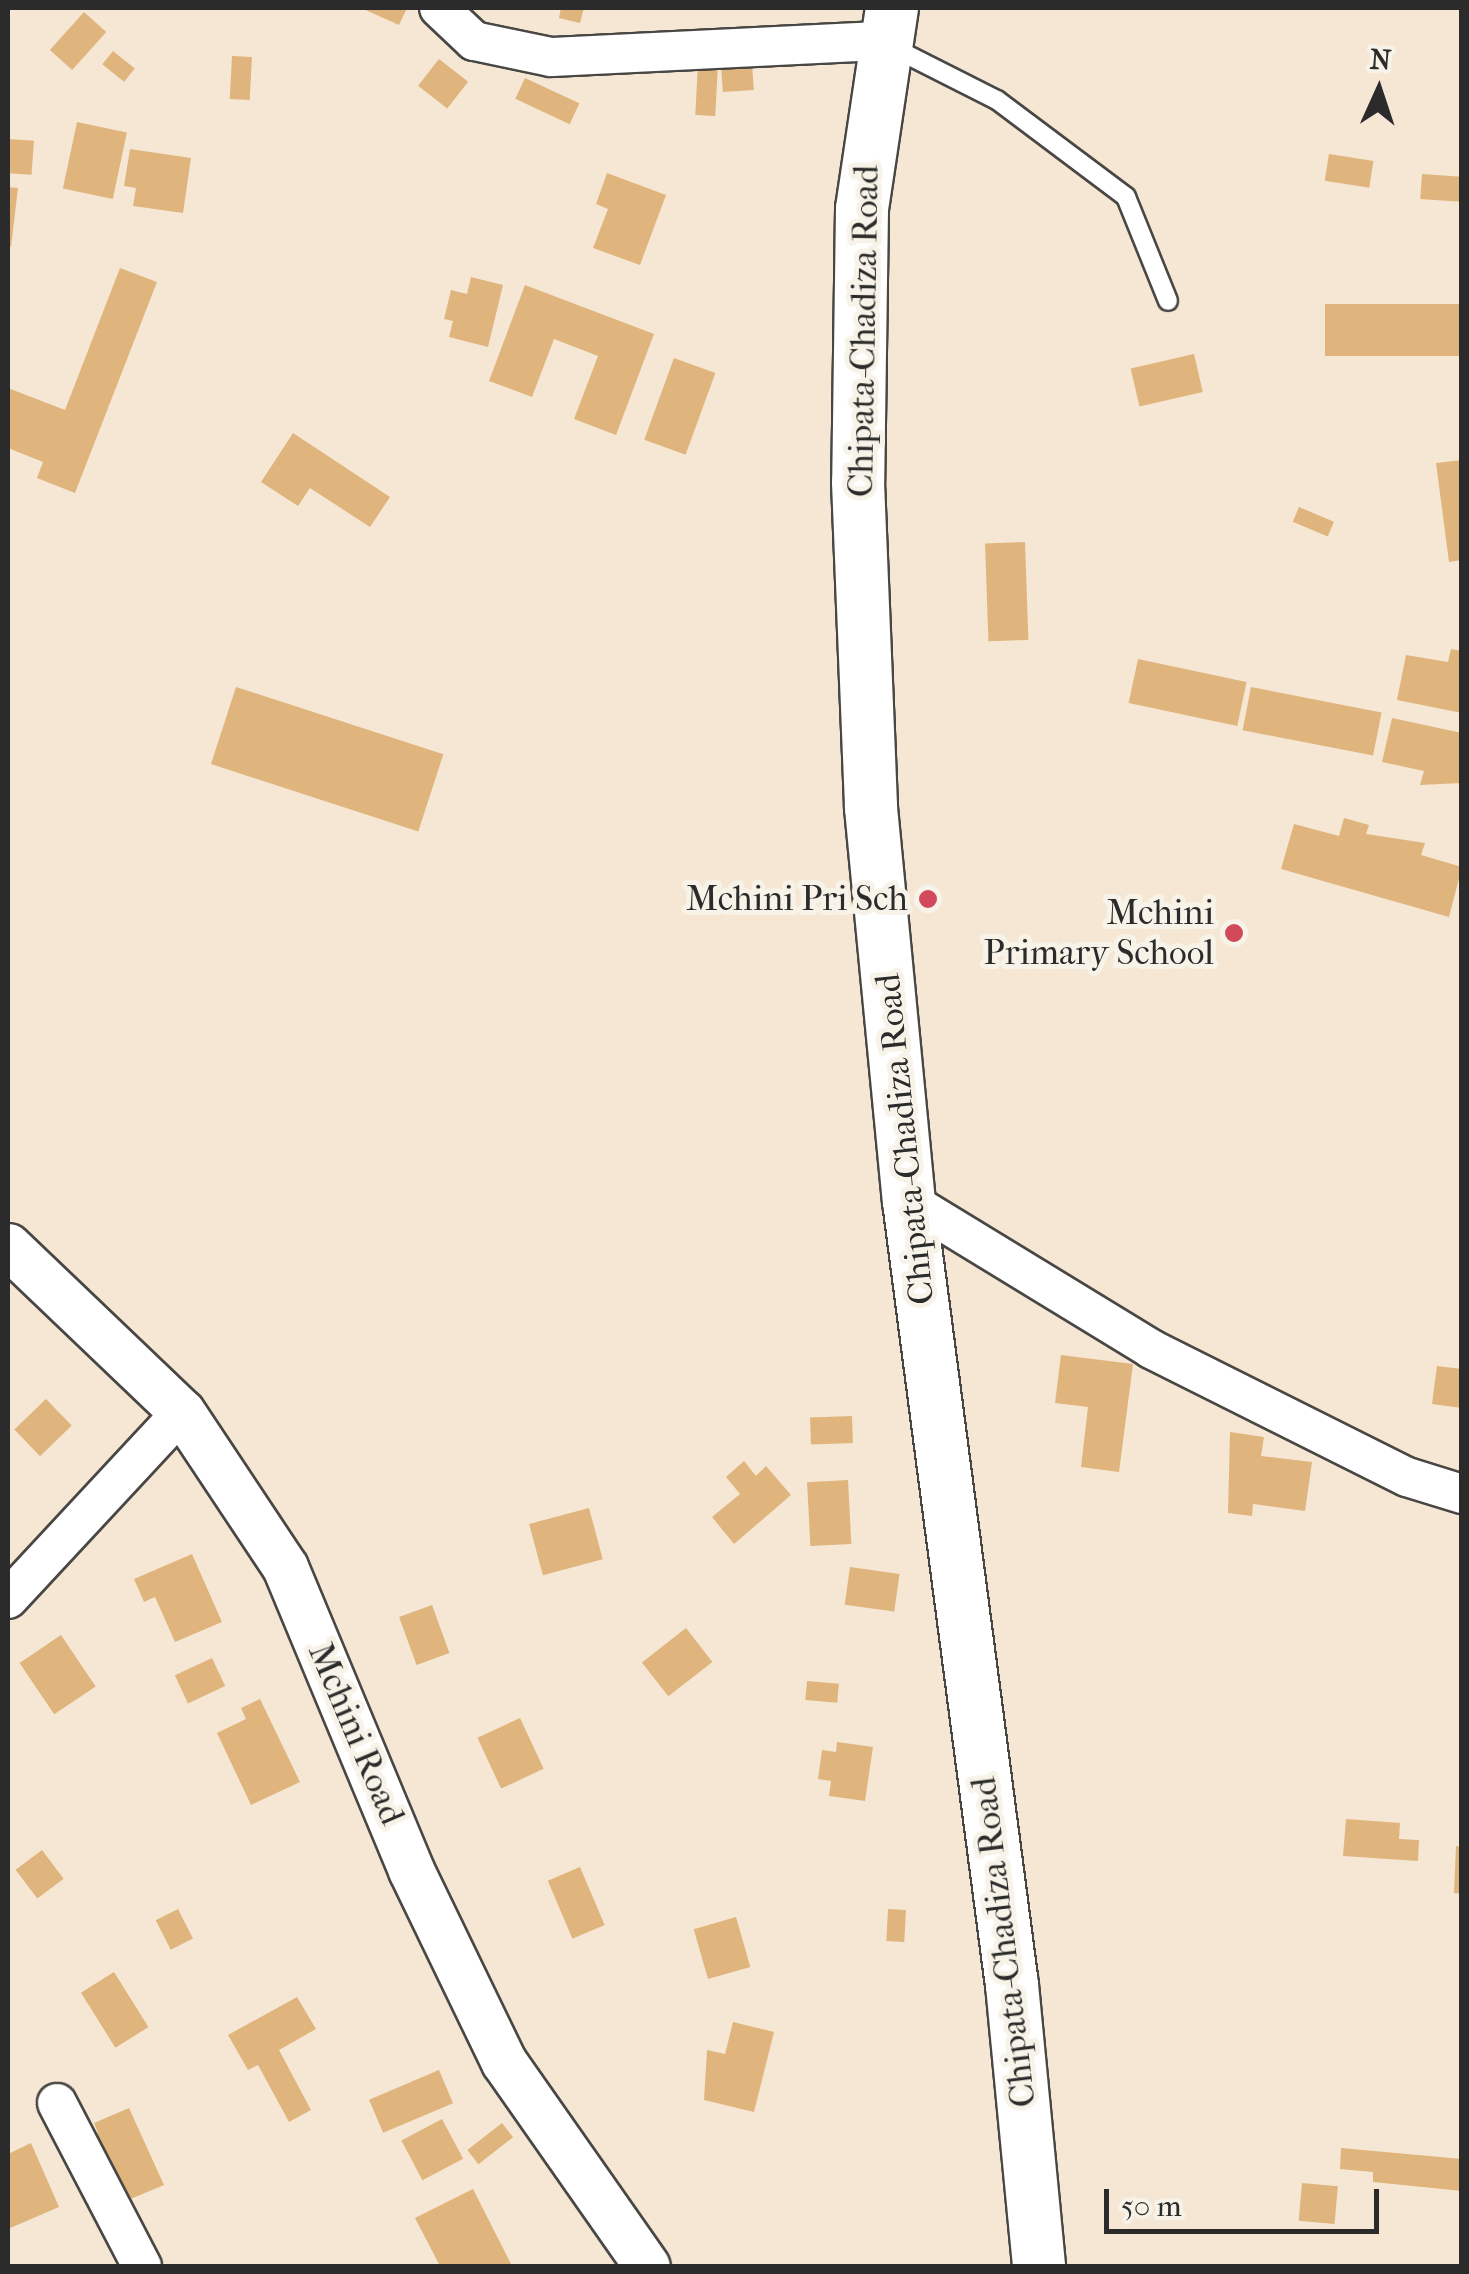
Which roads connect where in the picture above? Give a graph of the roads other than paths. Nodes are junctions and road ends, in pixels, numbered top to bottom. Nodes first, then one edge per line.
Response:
1 (438, 8) edge
2 (886, 24) edge
3 (1168, 301) dead end
4 (909, 1201) junction
5 (8, 1246) edge
6 (182, 1412) junction
7 (1462, 1494) edge
8 (8, 1599) edge
9 (57, 2103) dead end
10 (142, 2266) edge
11 (647, 2266) edge
12 (1039, 2266) edge

1 - 2 street
2 - 3 lane
2 - 4 main road, Chipata-Chadiza Road
4 - 7 street
4 - 12 main road, Chipata-Chadiza Road
5 - 6 street, Mchini Road
6 - 8 street
6 - 11 street, Mchini Road
9 - 10 street

